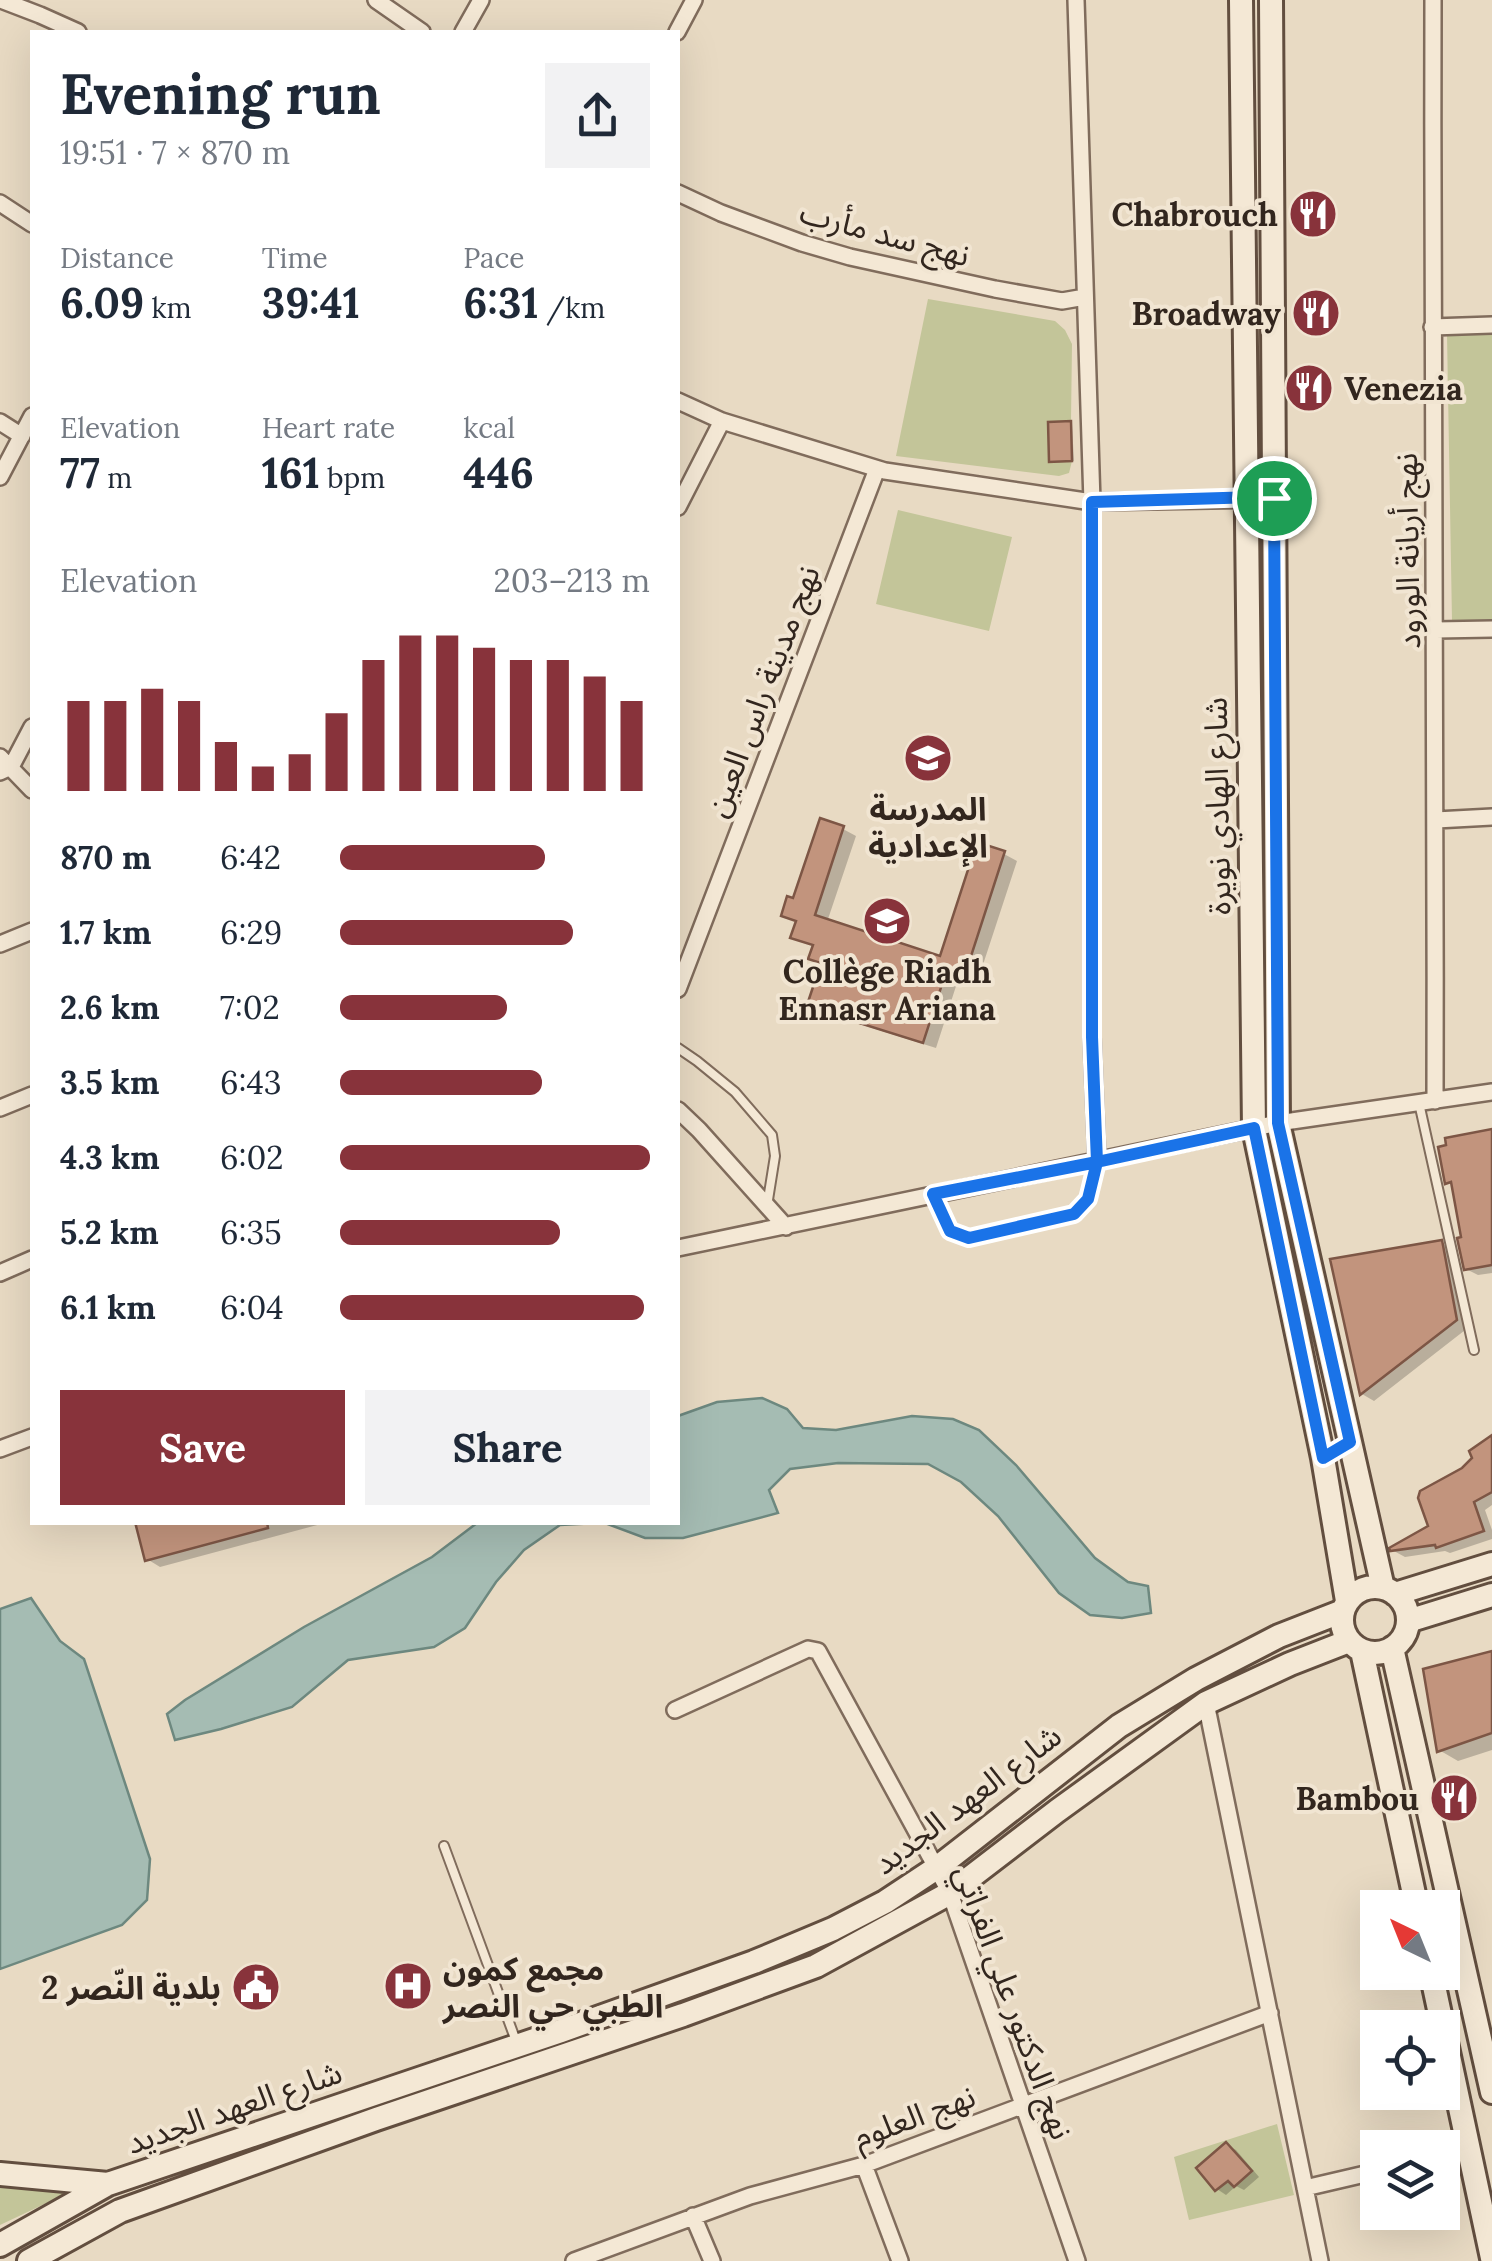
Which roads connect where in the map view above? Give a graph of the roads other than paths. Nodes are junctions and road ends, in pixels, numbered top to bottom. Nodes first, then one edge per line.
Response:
1 (0, 0) edge
2 (376, 0) edge
3 (481, 0) edge
4 (694, 0) edge
5 (1076, 0) edge
6 (1241, 0) edge
7 (1271, 0) edge
8 (1433, 0) edge
9 (73, 30) edge
10 (419, 30) edge
11 (465, 30) edge
12 (679, 30) edge
13 (680, 194) edge
14 (0, 203) edge
15 (30, 223) edge
16 (1085, 297) junction
17 (1492, 325) edge
18 (1432, 327) junction
19 (680, 402) edge
20 (30, 420) edge
21 (722, 421) junction
22 (0, 422) edge
23 (22, 436) junction
24 (876, 469) junction
25 (0, 478) edge
26 (1246, 498) junction
27 (1274, 498) junction
28 (1092, 502) junction
29 (680, 503) edge
30 (1492, 629) edge
31 (1436, 630) junction
32 (30, 731) edge
33 (4, 765) edge
34 (30, 788) edge
35 (1492, 817) edge
36 (1436, 820) junction
37 (30, 932) edge
38 (0, 944) edge
39 (680, 984) edge
40 (680, 1049) edge
41 (1492, 1092) edge
42 (30, 1096) edge
43 (1427, 1102) junction
44 (0, 1108) edge
45 (680, 1112) edge
46 (1278, 1123) junction
47 (1254, 1128) junction
48 (1097, 1162) junction
49 (933, 1194) junction
50 (768, 1206) junction
51 (786, 1227) junction
52 (680, 1248) edge
53 (30, 1261) edge
54 (0, 1273) edge
55 (1474, 1350) dead end
56 (30, 1439) edge
57 (1350, 1442) junction
58 (0, 1449) edge
59 (1323, 1458) junction
60 (1492, 1564) edge
61 (1389, 1591) junction
62 (1492, 1595) edge
63 (1345, 1606) junction
64 (1408, 1622) junction
65 (1356, 1646) junction
66 (1392, 1648) junction
67 (1206, 1703) junction
68 (675, 1710) dead end
69 (444, 1846) dead end
70 (938, 1868) junction
71 (1413, 1890) edge
72 (950, 1892) junction
73 (1435, 1990) edge
74 (1270, 2013) junction
75 (518, 2046) junction
76 (1492, 2092) edge
77 (1022, 2104) junction
78 (1469, 2150) junction
79 (1460, 2152) edge
80 (864, 2165) junction
81 (0, 2174) edge
82 (1360, 2175) edge
83 (108, 2184) junction
84 (1306, 2188) junction
85 (693, 2216) junction
86 (0, 2245) edge
87 (1492, 2258) edge
88 (28, 2261) edge
89 (574, 2261) edge
90 (712, 2261) edge
91 (900, 2261) edge
92 (1076, 2261) edge
93 (1320, 2261) edge

1 - 9 street
2 - 10 street
3 - 11 street
4 - 12 street
5 - 16 street
6 - 26 main road, شارع الهادي نويرة
7 - 27 main road, شارع الهادي نويرة
8 - 18 street, نهج أريانة الورود
13 - 16 street, نهج سد مأرب
14 - 15 street
16 - 28 street
17 - 18 street
18 - 31 street, نهج أريانة الورود
19 - 21 street
20 - 23 street
21 - 24 street
21 - 29 street
22 - 23 street
23 - 25 street
24 - 28 street
24 - 39 street, نهج مدينة راس العين
26 - 27 street
26 - 28 street
26 - 47 main road, شارع الهادي نويرة
27 - 46 main road, شارع الهادي نويرة
28 - 48 street
30 - 31 street
31 - 36 street, نهج أريانة الورود
32 - 33 street
33 - 34 street
35 - 36 street
36 - 43 street, نهج أريانة الورود
37 - 38 street
40 - 50 lane
41 - 43 street
42 - 44 street
43 - 46 street
43 - 55 lane
45 - 50 street
46 - 47 street
46 - 57 main road, شارع الهادي نويرة
47 - 48 street
47 - 59 main road, شارع الهادي نويرة
48 - 49 street
48 - 49 lane
49 - 51 street
50 - 51 street
51 - 52 street
53 - 54 street
56 - 58 street
57 - 59 lane
57 - 61 main road, شارع الهادي نويرة
59 - 63 main road, شارع الهادي نويرة
60 - 61 main road
61 - 63 main road
61 - 64 main road
62 - 64 main road
63 - 65 main road
63 - 70 main road, شارع العهد الجديد
64 - 66 main road
65 - 66 main road
65 - 67 main road, شارع العهد الجديد
65 - 71 main road
66 - 76 main road
67 - 72 main road, شارع العهد الجديد
67 - 74 street
68 - 70 street, نهج الدكتور علي الفراتي
69 - 75 lane
70 - 72 street, نهج الدكتور علي الفراتي
70 - 75 main road, شارع العهد الجديد
72 - 77 street, نهج الدكتور علي الفراتي
72 - 88 main road, شارع العهد الجديد
73 - 78 main road
74 - 77 street, نهج العلوم
74 - 84 street
75 - 83 main road, شارع العهد الجديد
77 - 80 street, نهج العلوم
77 - 92 street, نهج الدكتور علي الفراتي
78 - 79 street
78 - 87 main road
80 - 85 street, نهج العلوم
80 - 91 street
81 - 83 main road
82 - 84 street
83 - 86 main road, شارع العهد الجديد
84 - 93 street
85 - 89 street, نهج العلوم
85 - 90 street

